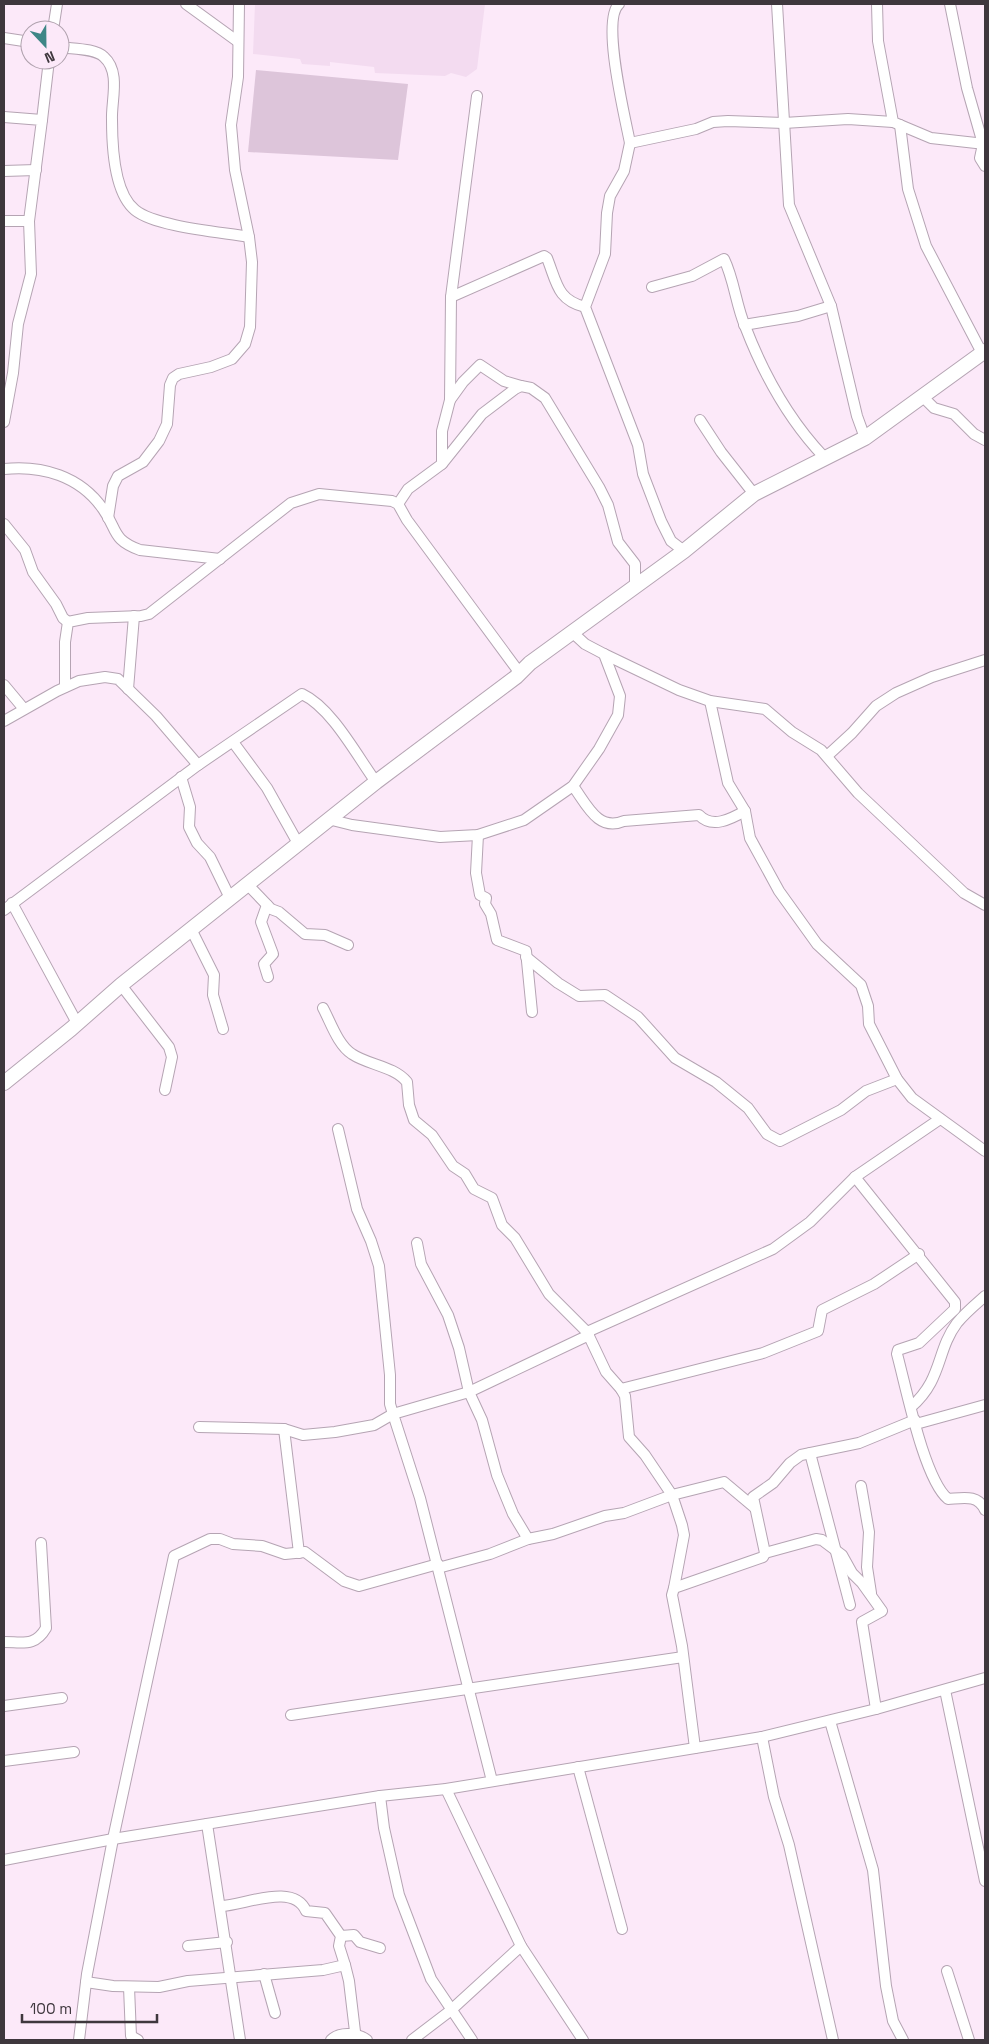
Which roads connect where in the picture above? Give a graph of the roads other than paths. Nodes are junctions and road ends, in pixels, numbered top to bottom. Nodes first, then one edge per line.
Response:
1 (57, 4) edge
2 (186, 4) edge
3 (239, 4) edge
4 (776, 4) edge
5 (877, 4) edge
6 (950, 4) edge
7 (613, 6) edge
8 (55, 20) edge
9 (4, 38) edge
10 (20, 40) edge
11 (238, 41) junction
12 (70, 49) edge
13 (48, 70) edge
14 (476, 96) dead end
15 (4, 117) edge
16 (42, 120) junction
17 (784, 123) junction
18 (897, 123) junction
19 (630, 143) junction
20 (984, 144) edge
21 (985, 166) edge
22 (36, 170) junction
23 (4, 171) edge
24 (4, 221) edge
25 (29, 221) junction
26 (249, 237) junction
27 (652, 287) dead end
28 (451, 297) junction
29 (831, 306) junction
30 (585, 307) junction
31 (744, 325) junction
32 (984, 352) edge
33 (9, 372) edge
34 (521, 386) junction
35 (923, 397) junction
36 (450, 400) junction
37 (700, 420) dead end
38 (4, 422) edge
39 (865, 438) junction
40 (985, 440) edge
41 (824, 457) junction
42 (442, 464) junction
43 (4, 469) edge
44 (754, 494) junction
45 (398, 504) junction
46 (108, 518) junction
47 (4, 524) edge
48 (684, 551) junction
49 (220, 559) junction
50 (635, 585) junction
51 (134, 616) junction
52 (68, 622) junction
53 (573, 633) junction
54 (604, 654) junction
55 (985, 660) edge
56 (519, 672) junction
57 (4, 685) edge
58 (64, 687) junction
59 (128, 689) junction
60 (710, 701) junction
61 (24, 709) junction
62 (4, 721) edge
63 (233, 742) junction
64 (827, 756) junction
65 (198, 765) junction
66 (181, 778) junction
67 (376, 782) junction
68 (573, 786) junction
69 (745, 811) junction
70 (332, 820) junction
71 (478, 835) junction
72 (299, 845) junction
73 (248, 885) junction
74 (230, 898) junction
75 (267, 905) junction
76 (985, 905) edge
77 (8, 906) edge
78 (191, 930) junction
79 (348, 945) dead end
80 (526, 957) junction
81 (268, 977) dead end
82 (121, 985) junction
83 (323, 1008) dead end
84 (532, 1012) dead end
85 (76, 1022) junction
86 (223, 1029) dead end
87 (897, 1079) junction
88 (4, 1083) edge
89 (165, 1090) dead end
90 (940, 1119) junction
91 (338, 1129) dead end
92 (985, 1151) edge
93 (855, 1177) junction
94 (417, 1243) dead end
95 (919, 1254) junction
96 (985, 1296) edge
97 (588, 1334) junction
98 (621, 1388) junction
99 (469, 1392) junction
100 (985, 1405) edge
101 (911, 1407) junction
102 (393, 1414) junction
103 (916, 1422) junction
104 (199, 1427) dead end
105 (284, 1429) junction
106 (810, 1453) junction
107 (860, 1486) dead end
108 (672, 1496) junction
109 (754, 1508) junction
110 (985, 1510) edge
111 (528, 1539) junction
112 (41, 1543) dead end
113 (836, 1550) junction
114 (300, 1553) junction
115 (765, 1553) junction
116 (438, 1566) junction
117 (674, 1588) junction
118 (871, 1594) junction
119 (850, 1605) dead end
120 (4, 1642) edge
121 (683, 1657) junction
122 (985, 1678) edge
123 (470, 1689) junction
124 (945, 1690) junction
125 (62, 1698) dead end
126 (4, 1706) edge
127 (876, 1709) junction
128 (291, 1716) dead end
129 (830, 1721) junction
130 (762, 1736) junction
131 (695, 1748) junction
132 (74, 1752) dead end
133 (4, 1761) edge
134 (578, 1767) junction
135 (492, 1781) junction
136 (446, 1789) junction
137 (380, 1796) junction
138 (207, 1824) junction
139 (113, 1839) junction
140 (4, 1860) edge
141 (983, 1862) edge
142 (985, 1882) edge
143 (221, 1906) junction
144 (622, 1929) dead end
145 (342, 1936) junction
146 (227, 1942) junction
147 (188, 1946) dead end
148 (521, 1946) junction
149 (380, 1948) dead end
150 (345, 1965) junction
151 (947, 1972) dead end
152 (264, 1974) junction
153 (232, 1977) junction
154 (86, 1982) junction
155 (129, 1987) junction
156 (450, 2011) junction
157 (275, 2013) dead end
158 (356, 2038) edge
159 (79, 2040) edge
160 (138, 2040) edge
161 (240, 2040) edge
162 (331, 2040) edge
163 (367, 2040) edge
164 (412, 2040) edge
165 (472, 2040) edge
166 (583, 2040) edge
167 (833, 2040) edge
168 (903, 2040) edge
169 (969, 2040) edge

1 - 8 street
2 - 11 street
3 - 11 street
4 - 17 street
5 - 18 street
6 - 20 street
7 - 19 street
9 - 10 street
11 - 26 street
12 - 26 street
13 - 16 street
14 - 28 street
15 - 16 street
16 - 22 street
17 - 18 street
17 - 19 street
17 - 29 street
18 - 20 street
18 - 32 street
19 - 30 street
20 - 21 street
22 - 23 street
22 - 25 street
24 - 25 street
25 - 33 street
26 - 46 street
27 - 31 street
28 - 30 street
28 - 36 street
29 - 31 street
29 - 39 street
30 - 48 street
31 - 41 street
32 - 35 street
33 - 38 street
34 - 36 street
34 - 42 street
34 - 50 street
35 - 39 street
35 - 40 street
36 - 42 street
37 - 44 street
39 - 41 street
41 - 44 street
42 - 45 street
43 - 46 street
44 - 48 street
45 - 49 street
45 - 56 street
46 - 49 street
47 - 52 street
48 - 50 street
49 - 51 street
50 - 53 street
51 - 52 street
51 - 59 street
52 - 58 street
53 - 54 street
53 - 56 street
54 - 60 street
54 - 68 street
55 - 64 street
56 - 67 street
57 - 61 street
58 - 59 street
58 - 61 street
59 - 65 street
60 - 64 street
60 - 69 street
61 - 62 street
63 - 65 street
63 - 67 street
63 - 72 street
64 - 76 street
65 - 66 street
66 - 74 street
66 - 77 street
67 - 70 street
68 - 69 street
68 - 71 street
69 - 87 street
70 - 71 street
70 - 72 street
71 - 80 street
72 - 73 street
73 - 74 street
73 - 75 street
74 - 78 street
75 - 79 street
75 - 81 street
77 - 85 street
78 - 82 street
78 - 86 street
80 - 84 street
80 - 87 street
82 - 85 street
82 - 89 street
83 - 97 street
85 - 88 street
87 - 90 street
90 - 92 street
90 - 93 street
91 - 102 street
93 - 95 street
93 - 97 street
94 - 99 street
95 - 98 street
95 - 101 street
96 - 101 street
97 - 98 street
97 - 99 street
98 - 108 street
99 - 102 street
99 - 111 street
100 - 103 street
101 - 103 street
102 - 105 street
102 - 116 street
103 - 106 street
103 - 110 street
104 - 105 street
105 - 114 street
106 - 109 street
106 - 113 street
107 - 118 street
108 - 109 street
108 - 111 street
108 - 117 street
109 - 115 street
111 - 116 street
112 - 120 street
113 - 115 street
113 - 118 street
113 - 119 street
114 - 116 street
114 - 139 street
115 - 117 street
116 - 123 street
117 - 121 street
118 - 127 street
121 - 123 street
121 - 131 street
122 - 124 street
123 - 128 street
123 - 135 street
124 - 127 street
124 - 141 street
125 - 126 street
127 - 129 street
129 - 130 street
129 - 168 street
130 - 131 street
130 - 167 street
131 - 134 street
132 - 133 street
134 - 135 street
134 - 144 street
135 - 136 street
136 - 137 street
136 - 148 street
137 - 138 street
137 - 156 street
138 - 139 street
138 - 143 street
139 - 140 street
139 - 154 street
141 - 142 street
143 - 145 street
143 - 146 street
145 - 149 street
145 - 150 street
146 - 147 street
146 - 153 street
148 - 156 street
148 - 166 street
150 - 152 street
150 - 158 street
151 - 169 street
152 - 153 street
152 - 157 street
153 - 155 street
153 - 161 street
154 - 155 street
154 - 159 street
155 - 160 street
156 - 164 street
156 - 165 street
158 - 162 street
158 - 163 street

